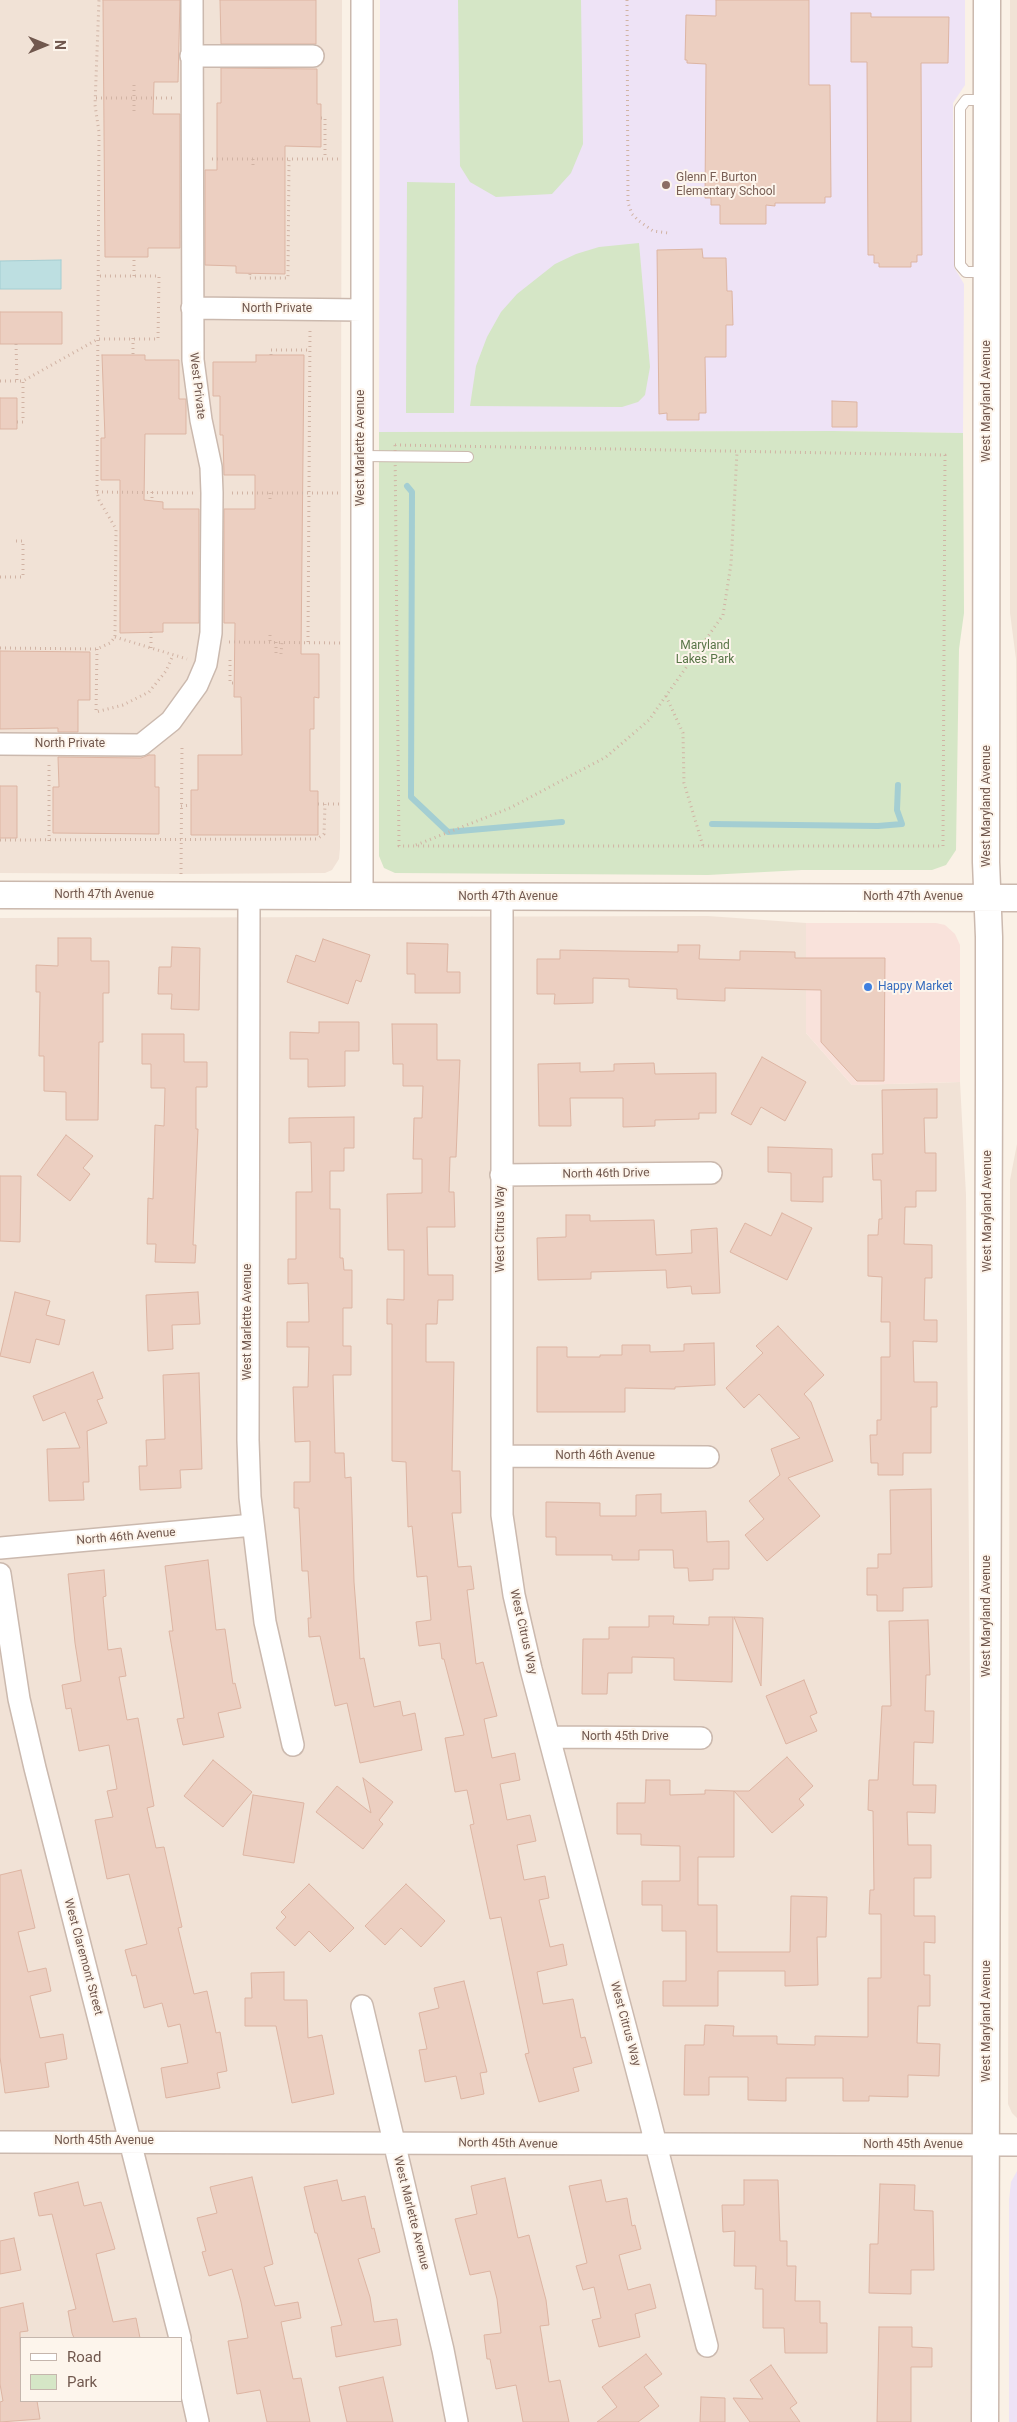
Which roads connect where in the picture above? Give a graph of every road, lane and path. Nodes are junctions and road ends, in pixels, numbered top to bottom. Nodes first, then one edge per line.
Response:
1 (99, 0) edge
2 (192, 0) edge
3 (362, 0) edge
4 (627, 0) edge
5 (987, 0) edge
6 (191, 56) junction
7 (313, 56) dead end
8 (134, 85) dead end
9 (96, 98) junction
10 (134, 98) junction
11 (191, 98) junction
12 (134, 111) dead end
13 (321, 118) dead end
14 (325, 158) junction
15 (342, 158) dead end
16 (191, 159) junction
17 (253, 159) junction
18 (289, 159) junction
19 (253, 168) dead end
20 (668, 233) dead end
21 (134, 257) dead end
22 (250, 274) dead end
23 (98, 276) junction
24 (134, 276) junction
25 (192, 308) junction
26 (310, 310) junction
27 (362, 310) junction
28 (133, 338) junction
29 (98, 340) junction
30 (16, 344) dead end
31 (310, 350) junction
32 (133, 355) dead end
33 (271, 355) dead end
34 (0, 381) edge
35 (17, 381) junction
36 (24, 381) junction
37 (17, 422) dead end
38 (737, 452) junction
39 (361, 456) junction
40 (396, 457) junction
41 (468, 457) dead end
42 (152, 492) dead end
43 (270, 493) dead end
44 (152, 501) dead end
45 (270, 501) dead end
46 (15, 541) dead end
47 (0, 577) edge
48 (151, 632) dead end
49 (270, 634) dead end
50 (115, 637) junction
51 (220, 641) junction
52 (270, 642) junction
53 (276, 642) junction
54 (282, 642) junction
55 (308, 642) junction
56 (341, 643) dead end
57 (0, 648) edge
58 (151, 648) junction
59 (97, 649) junction
60 (230, 650) dead end
61 (173, 654) junction
62 (276, 654) dead end
63 (281, 654) dead end
64 (230, 658) dead end
65 (206, 664) junction
66 (235, 683) dead end
67 (666, 696) junction
68 (0, 744) edge
69 (49, 744) junction
70 (182, 744) dead end
71 (141, 745) joint
72 (318, 804) dead end
73 (326, 804) junction
74 (341, 804) dead end
75 (191, 805) dead end
76 (181, 806) junction
77 (0, 840) edge
78 (49, 841) junction
79 (181, 841) junction
80 (414, 846) junction
81 (703, 846) junction
82 (180, 874) dead end
83 (0, 895) edge
84 (249, 895) junction
85 (362, 896) junction
86 (502, 897) junction
87 (988, 898) junction
88 (1017, 898) edge
89 (711, 1173) dead end
90 (501, 1175) junction
91 (502, 1456) junction
92 (708, 1457) dead end
93 (253, 1525) junction
94 (0, 1548) edge
95 (0, 1574) edge
96 (549, 1737) junction
97 (701, 1738) dead end
98 (293, 1745) dead end
99 (362, 2006) dead end
100 (130, 2141) junction
101 (0, 2142) edge
102 (394, 2143) junction
103 (656, 2145) junction
104 (986, 2145) junction
105 (1017, 2145) edge
106 (180, 2337) edge
107 (706, 2346) dead end
108 (182, 2350) edge
109 (198, 2422) edge
110 (457, 2422) edge
111 (985, 2422) edge

1 - 9 path
2 - 6 street, West Private
3 - 27 street, West Marlette Avenue
4 - 20 path
5 - 87 street, West Maryland Avenue
6 - 7 street
6 - 11 street, West Private
8 - 10 path
9 - 10 path
9 - 23 path
10 - 11 path
10 - 12 path
11 - 16 street, West Private
13 - 14 path
14 - 15 path
14 - 18 path
16 - 17 path
16 - 25 street, West Private
17 - 18 path
17 - 19 path
18 - 22 path
21 - 24 path
23 - 24 path
23 - 29 path
24 - 28 path
25 - 26 street, North Private
25 - 51 street, West Private
26 - 27 street, North Private
26 - 31 path
27 - 39 street, West Marlette Avenue
28 - 29 path
28 - 32 path
29 - 36 path
29 - 50 path
30 - 35 path
31 - 33 path
31 - 55 path
34 - 35 path
35 - 36 path
36 - 37 path
38 - 40 path
38 - 67 path
38 - 81 path
39 - 40 lane
39 - 85 street, West Marlette Avenue
40 - 41 lane
40 - 80 path
42 - 44 path
43 - 45 path
46 - 47 path
48 - 58 path
49 - 52 path
50 - 58 path
50 - 59 path
51 - 52 path
51 - 60 path
51 - 65 street, West Private
52 - 53 path
53 - 54 path
53 - 62 path
54 - 55 path
54 - 63 path
55 - 56 path
57 - 59 path
58 - 61 path
59 - 61 path
61 - 65 path
64 - 66 path
65 - 71 street, West Private
67 - 80 path
67 - 81 path
68 - 69 street, North Private
69 - 71 street, North Private
69 - 78 path
70 - 76 path
72 - 73 path
73 - 74 path
73 - 79 path
75 - 76 path
76 - 79 path
77 - 78 path
78 - 79 path
79 - 82 path
80 - 81 path
83 - 84 street, North 47th Avenue
84 - 85 street, North 47th Avenue
84 - 93 street, West Marlette Avenue
85 - 86 street, North 47th Avenue
86 - 87 street, North 47th Avenue
86 - 90 street, West Citrus Way
87 - 88 street, North 47th Avenue
87 - 104 street, West Maryland Avenue
89 - 90 street, North 46th Drive
90 - 91 street, West Citrus Way
91 - 92 street, North 46th Avenue
91 - 96 street, West Citrus Way
93 - 94 street, North 46th Avenue
93 - 98 street, West Marlette Avenue
95 - 100 street, West Claremont Street
96 - 97 street, North 45th Drive
96 - 103 street, West Citrus Way
99 - 102 street, West Marlette Avenue
100 - 101 street, North 45th Avenue
100 - 102 street, North 45th Avenue
100 - 106 street, West Claremont Street
102 - 103 street, North 45th Avenue
102 - 110 street, West Marlette Avenue
103 - 104 street, North 45th Avenue
103 - 107 street, West Citrus Way
104 - 105 street, North 45th Avenue
104 - 111 street, West Maryland Avenue
108 - 109 street

